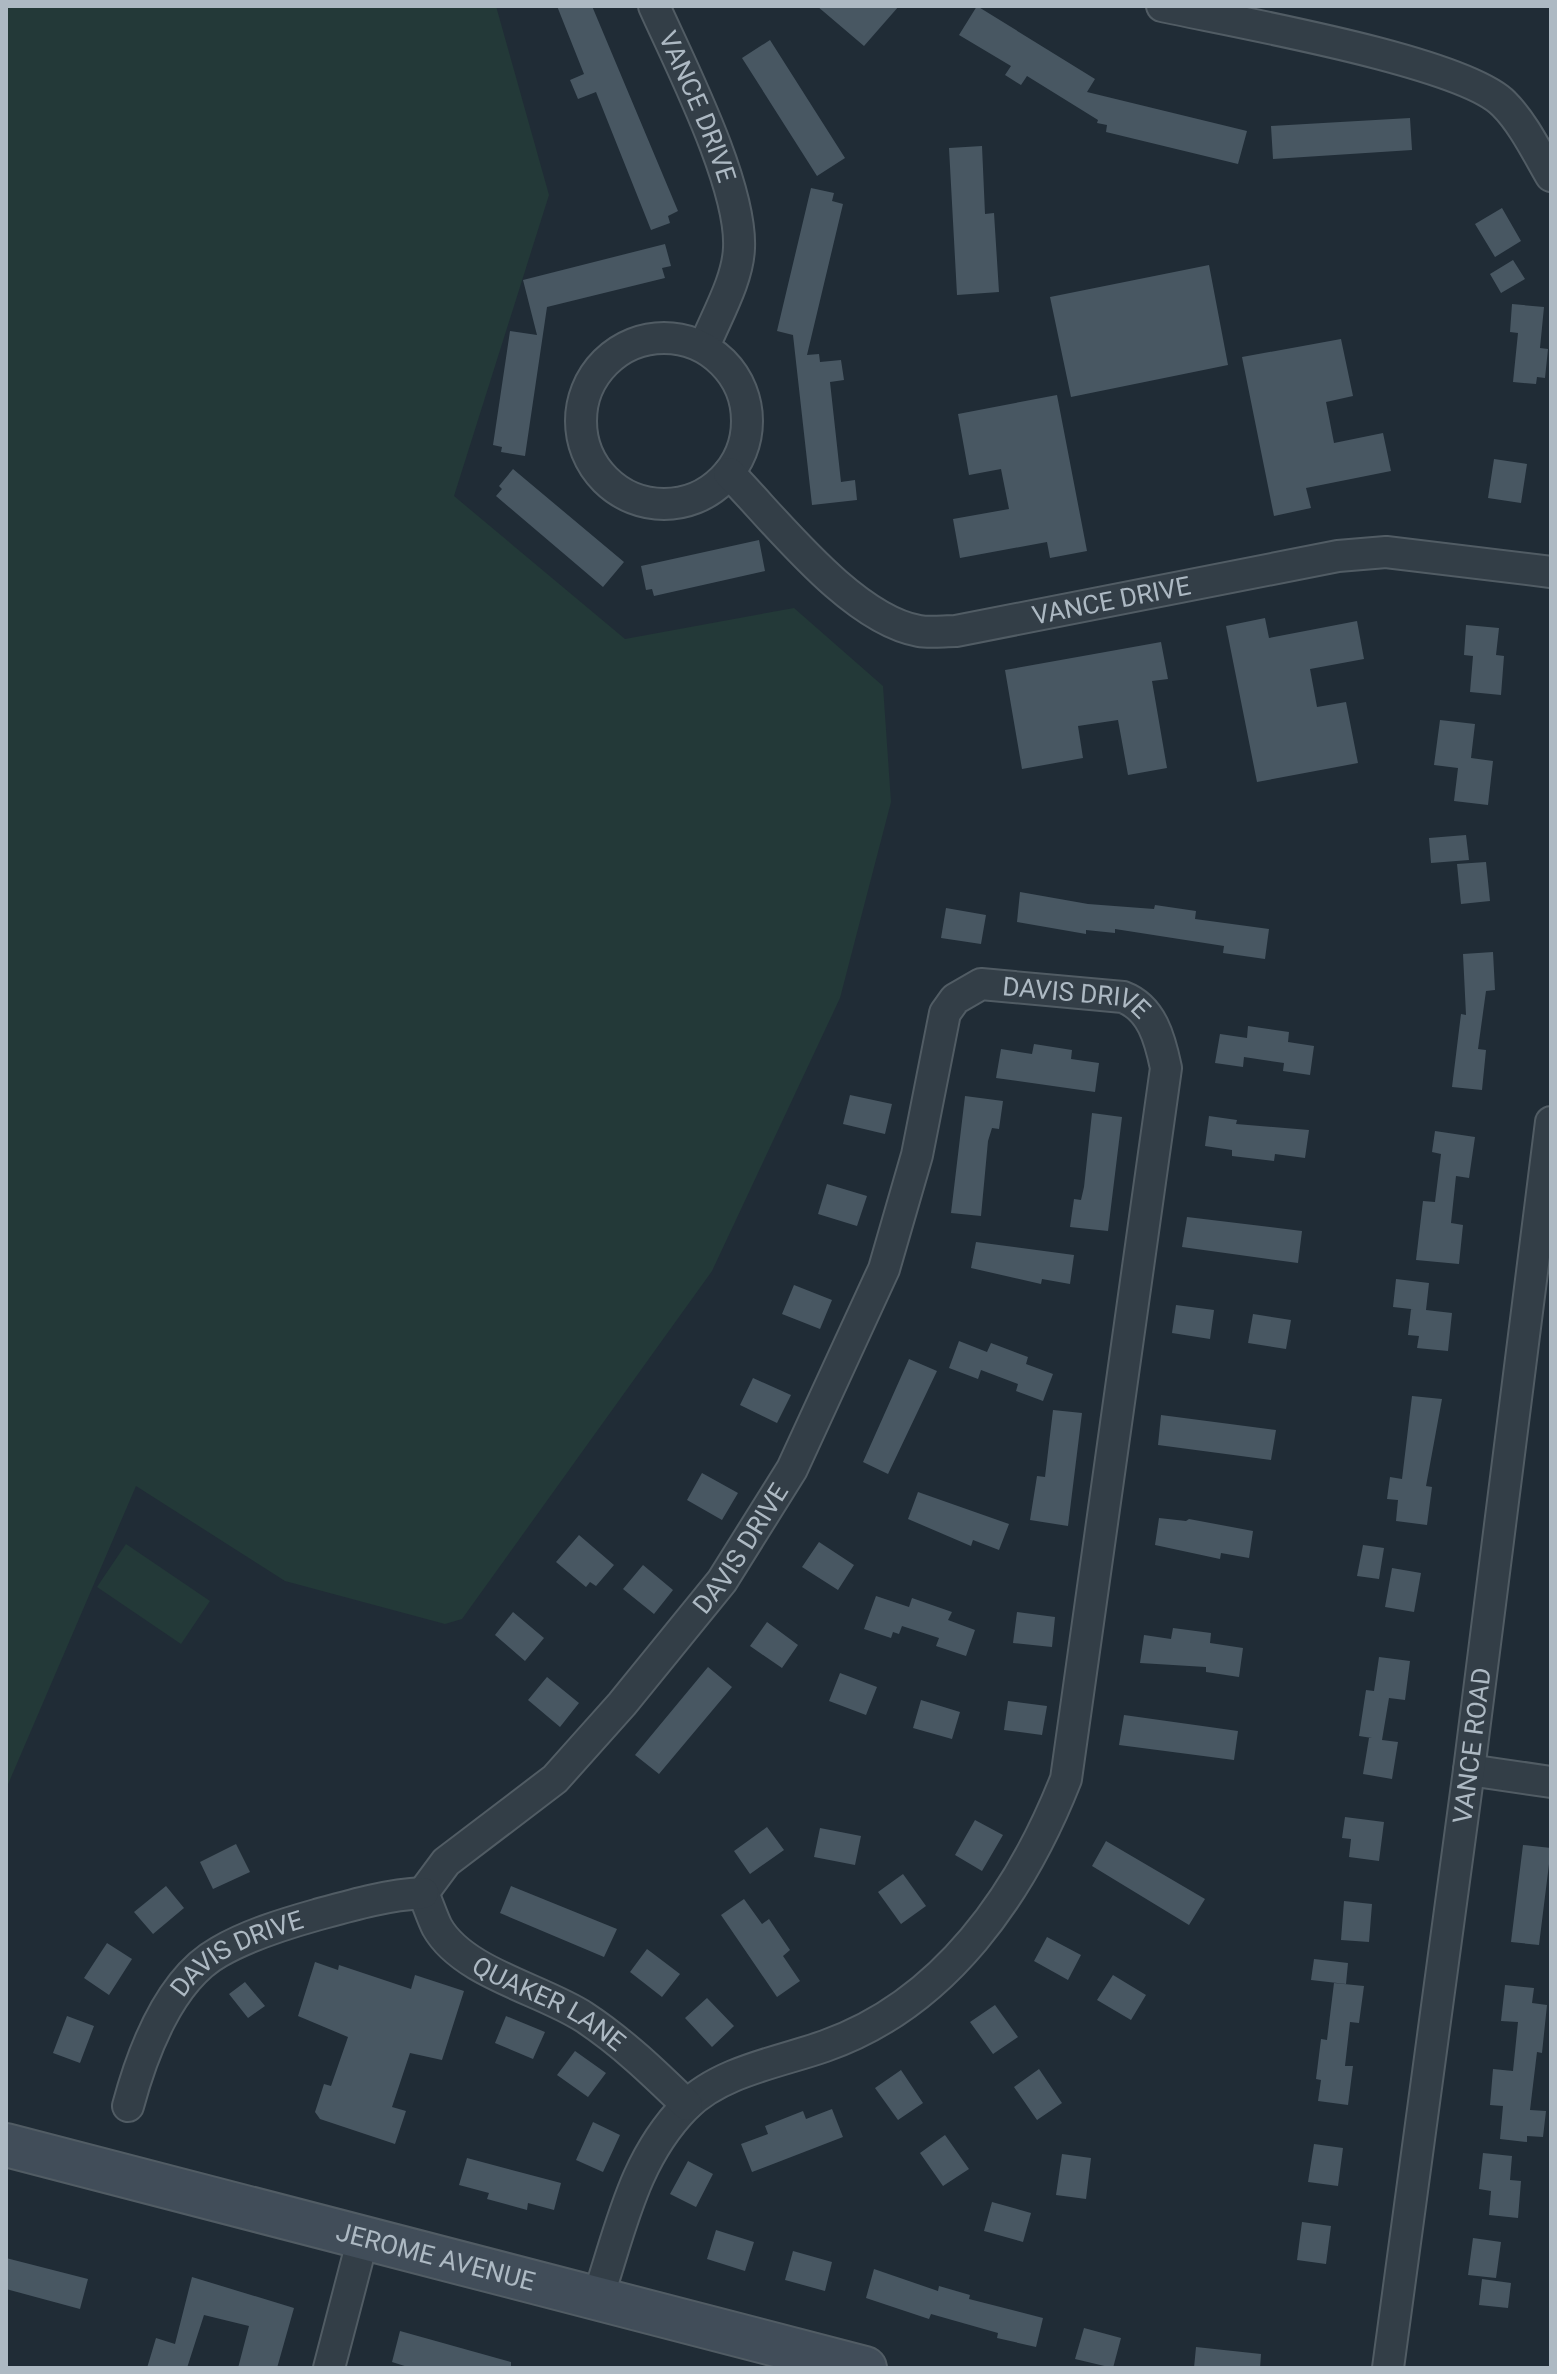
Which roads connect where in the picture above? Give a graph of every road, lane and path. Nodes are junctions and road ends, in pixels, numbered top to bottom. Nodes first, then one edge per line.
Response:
1 (654, 6) edge
2 (1162, 6) edge
3 (1551, 176) edge
4 (704, 347) junction
5 (729, 473) junction
6 (1551, 572) edge
7 (1551, 1122) edge
8 (1469, 1770) junction
9 (1551, 1782) edge
10 (423, 1893) junction
11 (687, 2105) junction
12 (128, 2106) dead end
13 (6, 2145) edge
14 (363, 2238) junction
15 (598, 2297) junction
16 (329, 2368) edge
17 (865, 2368) edge
18 (1388, 2368) edge

1 - 4 street, VANCE DRIVE
2 - 3 street
4 - 5 street
4 - 5 street
5 - 6 street, VANCE DRIVE
7 - 8 street, VANCE ROAD
8 - 9 street
8 - 18 street, VANCE ROAD
10 - 11 street, QUAKER LANE
10 - 11 street, DAVIS DRIVE
10 - 12 street, DAVIS DRIVE
11 - 15 street, DAVIS DRIVE
13 - 14 main road, JEROME AVENUE
14 - 15 main road, JEROME AVENUE
14 - 16 street
15 - 17 main road, JEROME AVENUE

